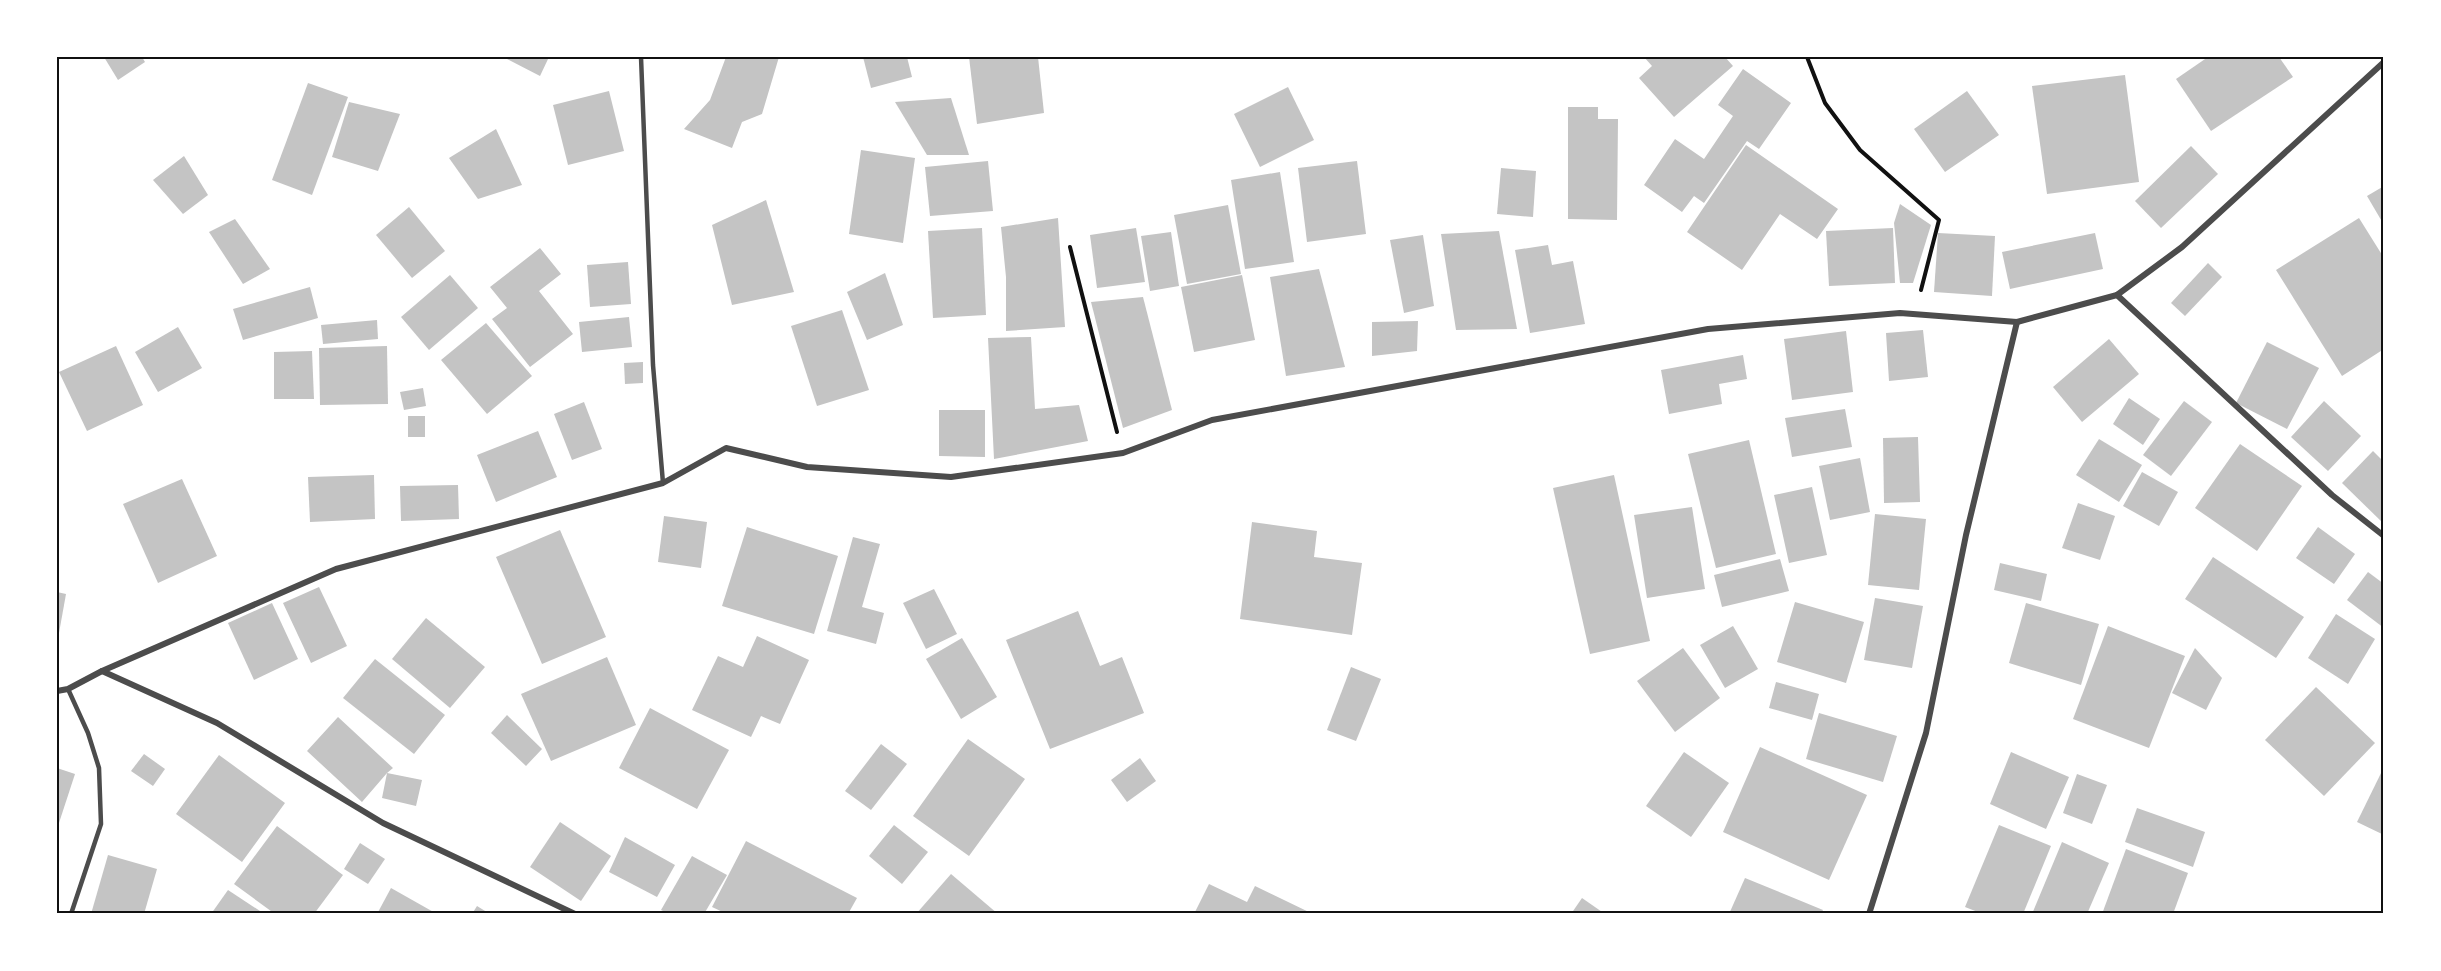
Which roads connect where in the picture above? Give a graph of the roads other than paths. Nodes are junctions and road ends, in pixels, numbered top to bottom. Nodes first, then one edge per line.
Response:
1 (641, 57) edge
2 (2384, 62) edge
3 (2117, 295) junction
4 (2017, 321) junction
5 (663, 483) junction
6 (2384, 536) edge
7 (102, 672) junction
8 (68, 689) junction
9 (57, 691) edge
10 (71, 914) edge
11 (575, 914) edge
12 (1869, 914) edge

1 - 5 lane
2 - 3 street
3 - 4 street
3 - 6 street
4 - 5 street
4 - 12 street
5 - 7 street
7 - 8 street
7 - 11 street
8 - 9 street
8 - 10 lane

